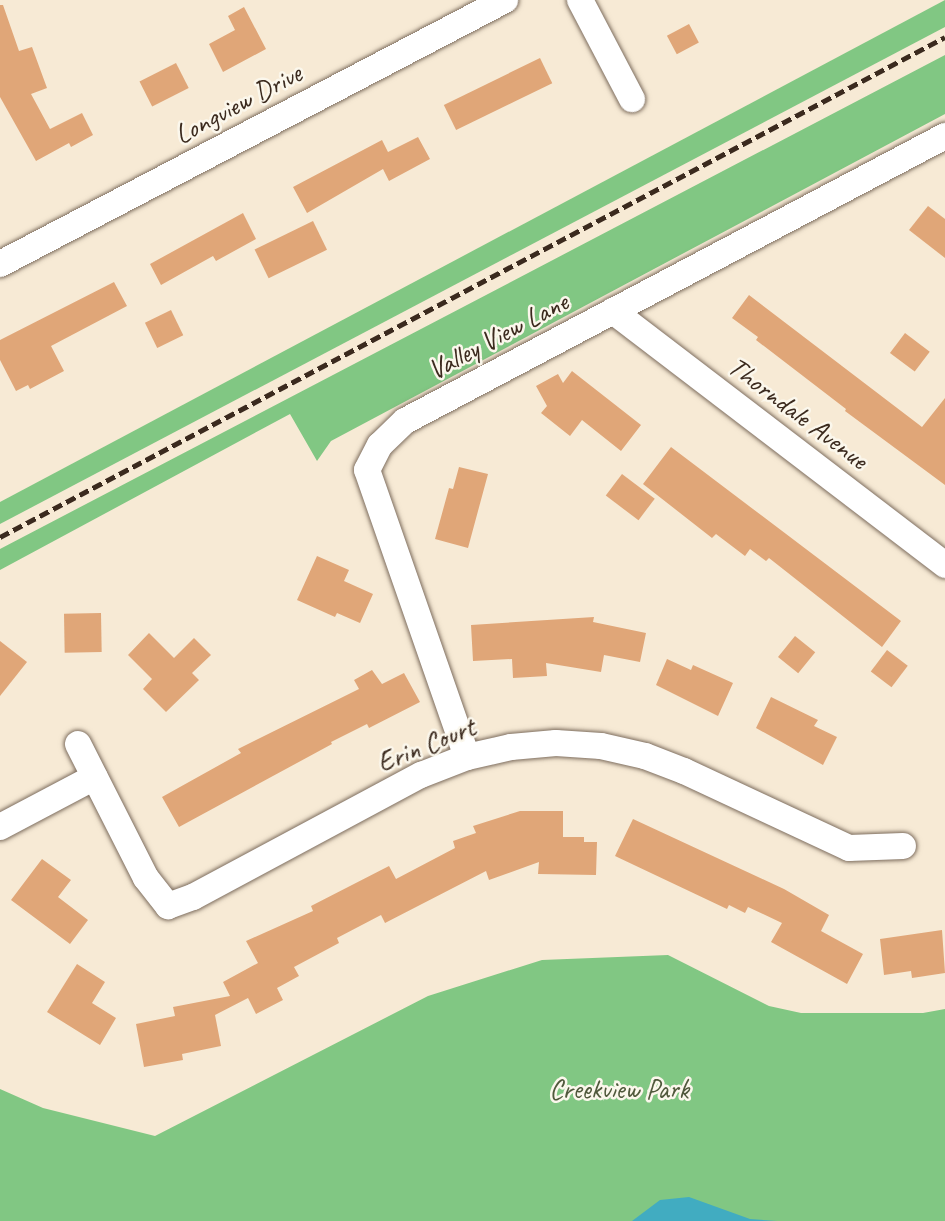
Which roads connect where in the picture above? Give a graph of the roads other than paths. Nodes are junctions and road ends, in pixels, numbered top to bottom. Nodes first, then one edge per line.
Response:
1 (505, 0) edge
2 (580, 0) edge
3 (632, 99) dead end
4 (945, 136) edge
5 (3, 255) edge
6 (613, 311) junction
7 (945, 565) edge
8 (78, 744) dead end
9 (467, 757) junction
10 (95, 777) junction
11 (0, 827) edge
12 (903, 846) dead end

1 - 5 street, Longview Drive
2 - 3 street
4 - 6 street, Valley View Lane
6 - 7 street, Thorndale Avenue
6 - 9 street, Valley View Lane
8 - 10 street, Erin Court
9 - 10 street, Erin Court
9 - 12 street, Erin Court
10 - 11 street

